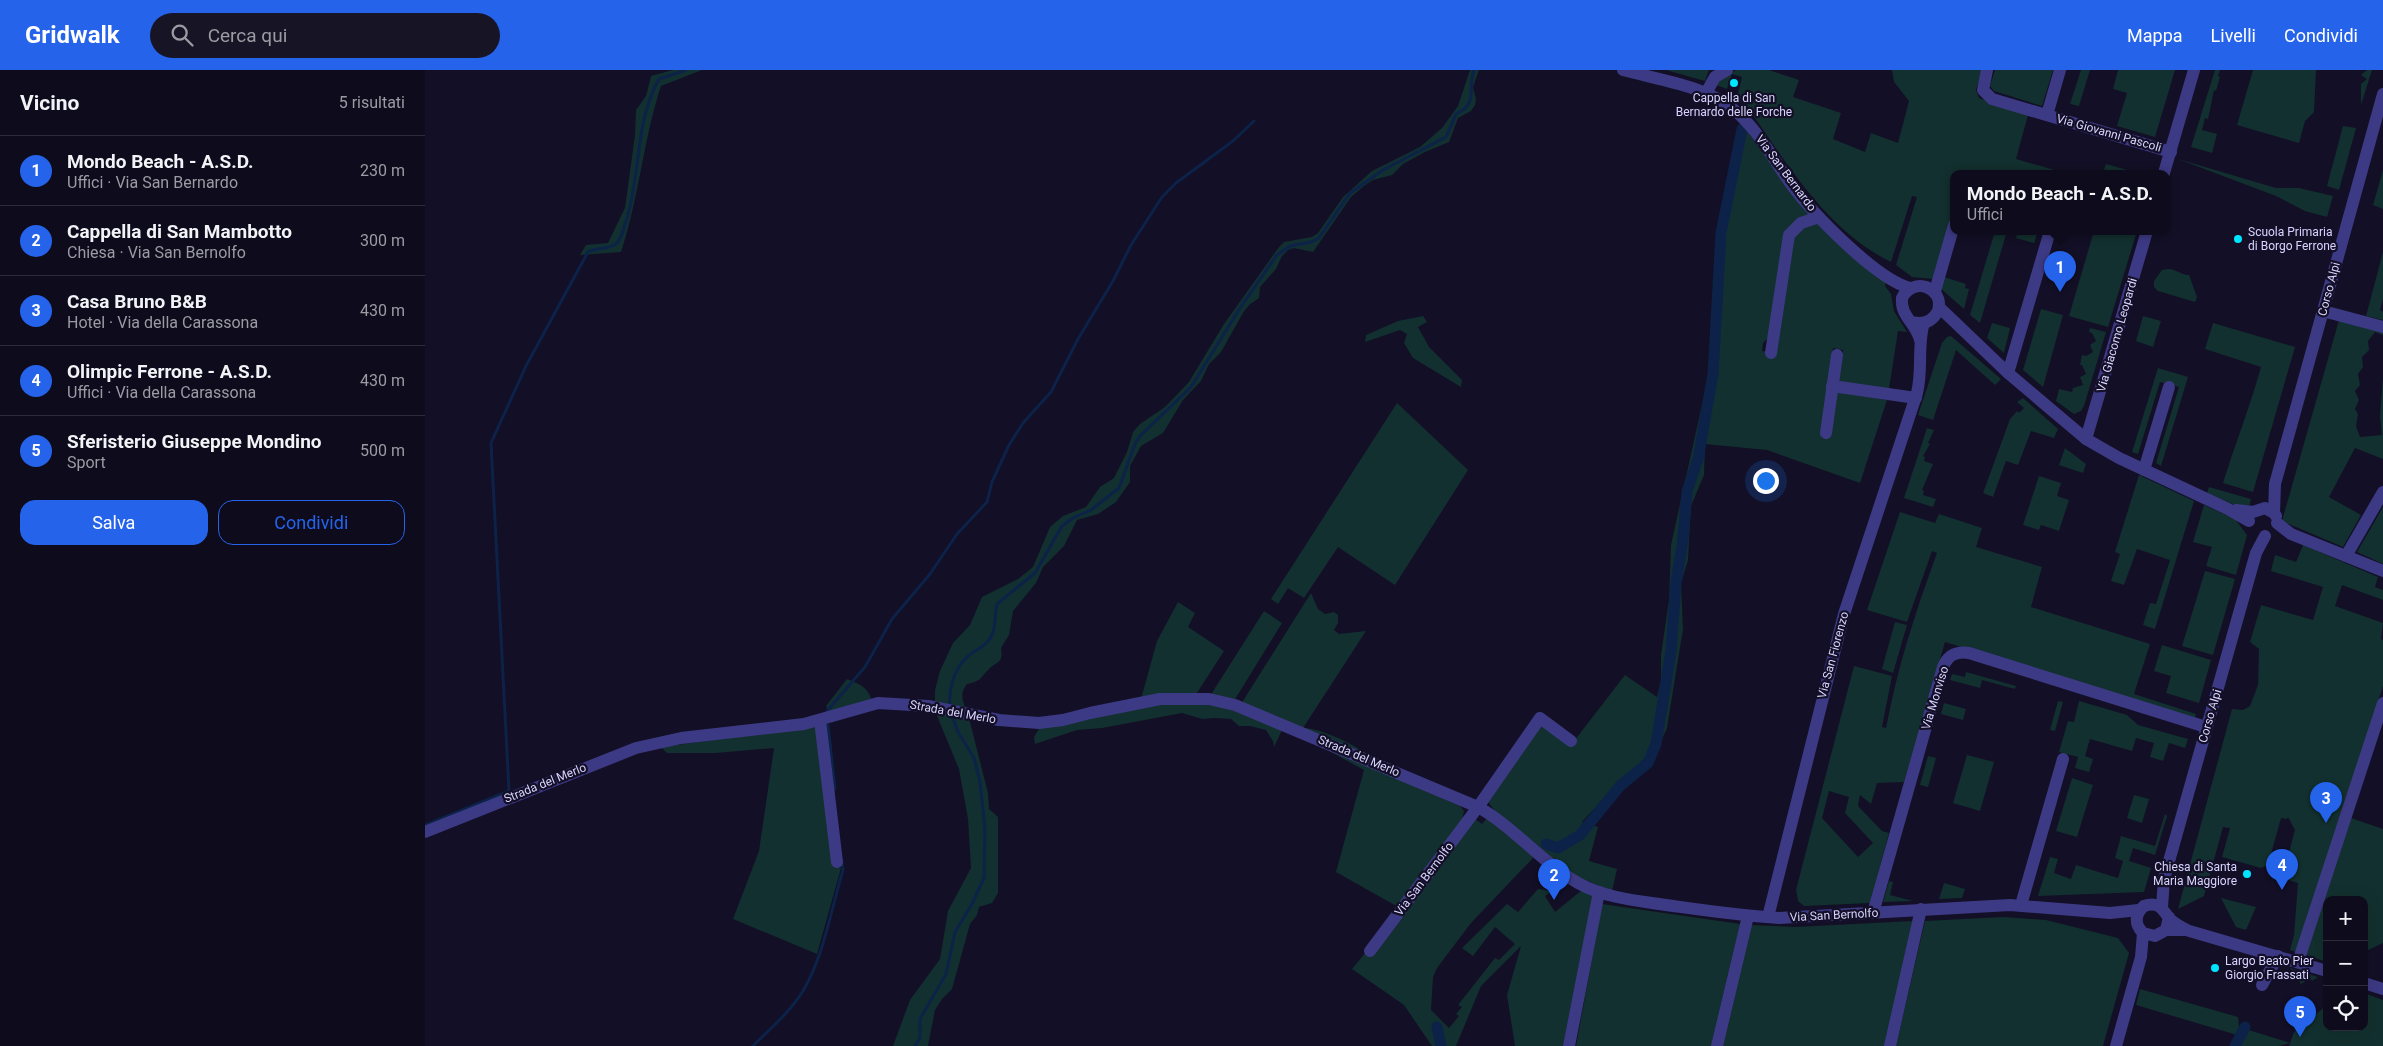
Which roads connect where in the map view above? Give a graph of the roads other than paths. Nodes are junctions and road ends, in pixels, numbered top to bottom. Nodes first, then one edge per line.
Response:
1 (1623, 70) edge
2 (1727, 70) edge
3 (1987, 70) edge
4 (2061, 70) edge
5 (2194, 70) edge
6 (1706, 93) junction
7 (2383, 94) edge
8 (2047, 115) junction
9 (2171, 152) junction
10 (2165, 170) edge
11 (1819, 216) junction
12 (1951, 235) edge
13 (2049, 235) edge
14 (2146, 235) edge
15 (1931, 289) junction
16 (1906, 293) junction
17 (2323, 311) junction
18 (1927, 318) junction
19 (2383, 327) edge
20 (1771, 352) dead end
21 (1837, 355) dead end
22 (2008, 373) junction
23 (1832, 386) junction
24 (2169, 387) dead end
25 (1916, 398) junction
26 (1826, 433) dead end
27 (2086, 439) junction
28 (2144, 470) junction
29 (2383, 492) edge
30 (2263, 522) junction
31 (2346, 556) junction
32 (2383, 571) edge
33 (2383, 703) edge
34 (821, 720) junction
35 (2207, 727) junction
36 (1571, 741) dead end
37 (2063, 759) dead end
38 (1478, 807) junction
39 (425, 832) edge
40 (837, 862) dead end
41 (1599, 892) junction
42 (2021, 905) junction
43 (1921, 909) junction
44 (1873, 913) junction
45 (1747, 916) junction
46 (1768, 917) junction
47 (2152, 920) junction
48 (1370, 951) dead end
49 (2278, 956) junction
50 (2298, 962) junction
51 (2323, 970) edge
52 (2368, 984) edge
53 (2262, 985) dead end
54 (2383, 989) edge
55 (1569, 1046) edge
56 (1717, 1046) edge
57 (1890, 1046) edge
58 (2116, 1046) edge

1 - 6 street, Via San Bernardo
2 - 6 street
3 - 8 street, Via Giovanni Pascoli
4 - 8 street, Via Giovanni Pascoli
5 - 9 street
6 - 11 street, Via San Bernardo
7 - 17 street, Corso Alpi
8 - 9 street, Via Giovanni Pascoli
9 - 10 street
11 - 16 street, Via San Bernardo
11 - 20 street, Via San Bernardo
12 - 15 street
13 - 22 street
14 - 27 street, Via Giacomo Leopardi
15 - 16 street, Via San Bernardo
15 - 18 street
16 - 18 street
17 - 19 street
17 - 30 street, Corso Alpi
18 - 22 street
18 - 25 street, Via San Fiorenzo
21 - 23 street
22 - 27 street
23 - 25 street
23 - 26 street
24 - 28 street
25 - 46 street, Via San Fiorenzo
27 - 28 street
28 - 30 street
29 - 31 street
30 - 31 street
30 - 35 street, Corso Alpi
31 - 32 street
33 - 50 street
34 - 38 street, Strada del Merlo
34 - 39 street, Strada del Merlo
34 - 40 street
35 - 44 street, Via Monviso
35 - 47 street, Corso Alpi
36 - 38 street, Via San Bernolfo
37 - 42 street
38 - 41 street, Via San Bernolfo
38 - 48 street, Via San Bernolfo
41 - 45 street, Via San Bernolfo
41 - 55 street
42 - 43 street, Via San Bernolfo
42 - 47 street, Via San Bernolfo
43 - 44 street, Via San Bernolfo
43 - 57 street
44 - 46 street, Via San Bernolfo
45 - 46 street, Via San Bernolfo
45 - 56 street
47 - 49 street
47 - 58 street, Corso Alpi
49 - 50 street
49 - 53 street
50 - 51 street
52 - 54 street

